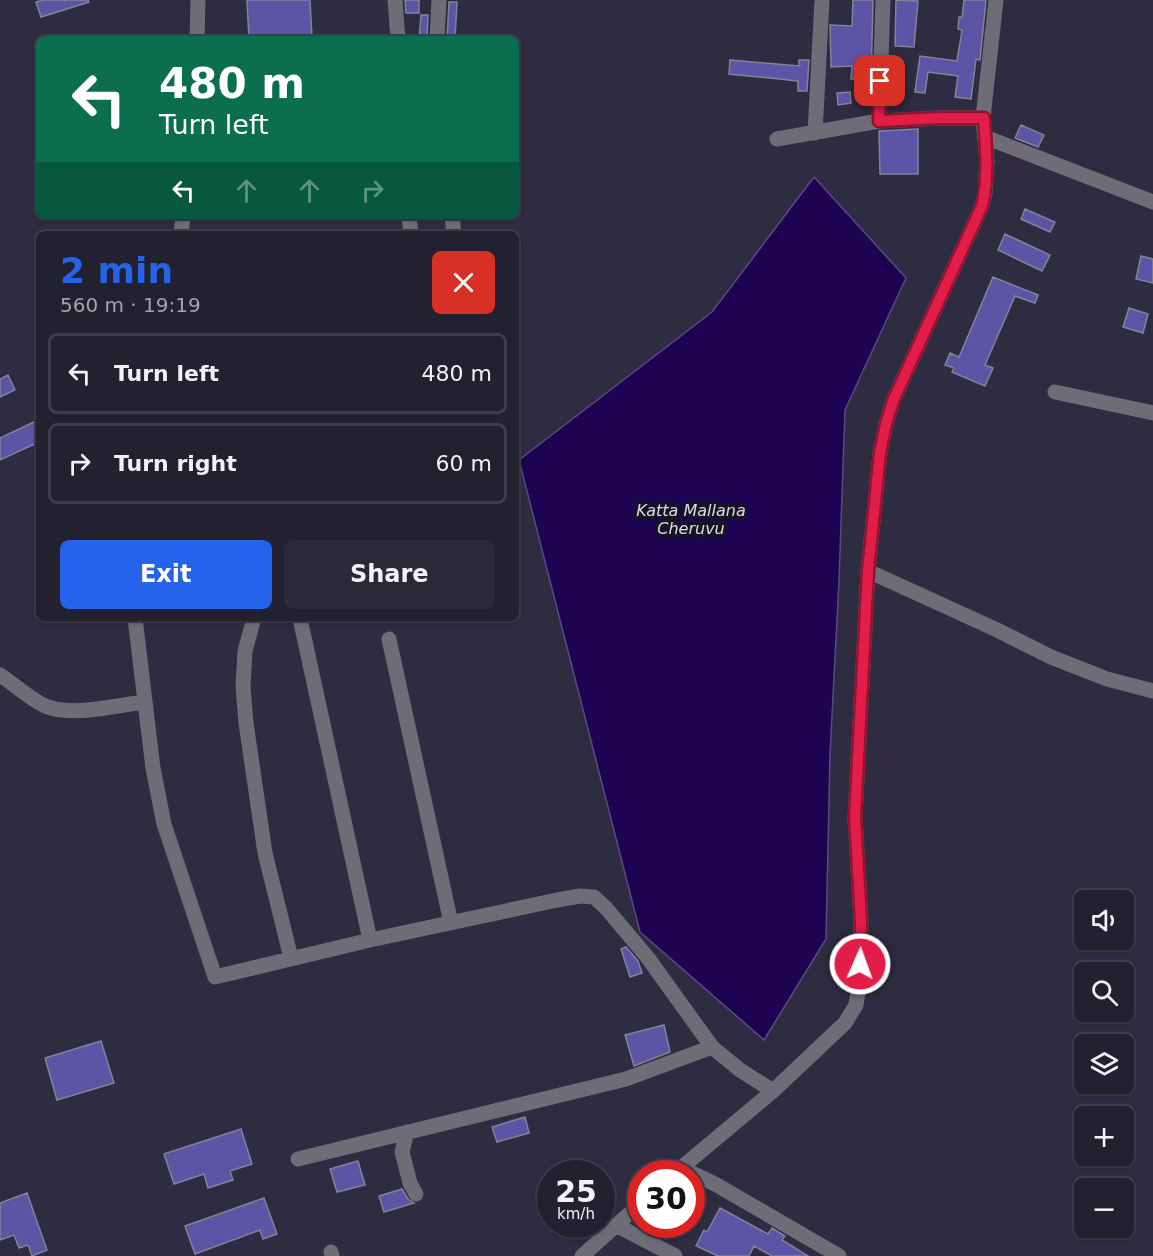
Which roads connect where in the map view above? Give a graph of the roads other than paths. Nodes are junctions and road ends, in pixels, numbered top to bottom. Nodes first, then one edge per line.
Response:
1 (198, 0) edge
2 (395, 0) edge
3 (439, 0) edge
4 (822, 0) edge
5 (883, 0) edge
6 (996, 0) edge
7 (197, 36) edge
8 (398, 36) edge
9 (437, 36) edge
10 (984, 118) junction
11 (879, 121) junction
12 (815, 133) junction
13 (985, 137) junction
14 (777, 139) dead end
15 (1153, 202) edge
16 (1055, 392) dead end
17 (1153, 413) edge
18 (868, 571) junction
19 (135, 621) edge
20 (253, 621) edge
21 (301, 623) dead end
22 (389, 639) dead end
23 (0, 675) edge
24 (1153, 691) edge
25 (145, 702) junction
26 (451, 923) junction
27 (370, 940) junction
28 (291, 958) junction
29 (712, 1047) junction
30 (772, 1091) junction
31 (407, 1132) junction
32 (298, 1159) dead end
33 (697, 1160) edge
34 (705, 1180) edge
35 (416, 1194) dead end
36 (627, 1215) edge
37 (616, 1225) junction
38 (582, 1256) edge
39 (675, 1256) edge
40 (839, 1256) edge

1 - 7 street
2 - 8 street
3 - 9 street
4 - 12 street
5 - 11 street
6 - 10 street
10 - 11 street
10 - 13 street
11 - 12 street
12 - 14 street
13 - 15 street
13 - 18 street
16 - 17 street
18 - 24 street
18 - 30 street
19 - 25 street
20 - 28 street
21 - 27 street
22 - 26 street
23 - 25 street
25 - 28 street
26 - 27 street
26 - 29 street
27 - 28 street
29 - 30 street
29 - 31 street
30 - 33 street
31 - 32 street
31 - 35 street
34 - 40 street
36 - 37 street
37 - 38 street
37 - 39 street

